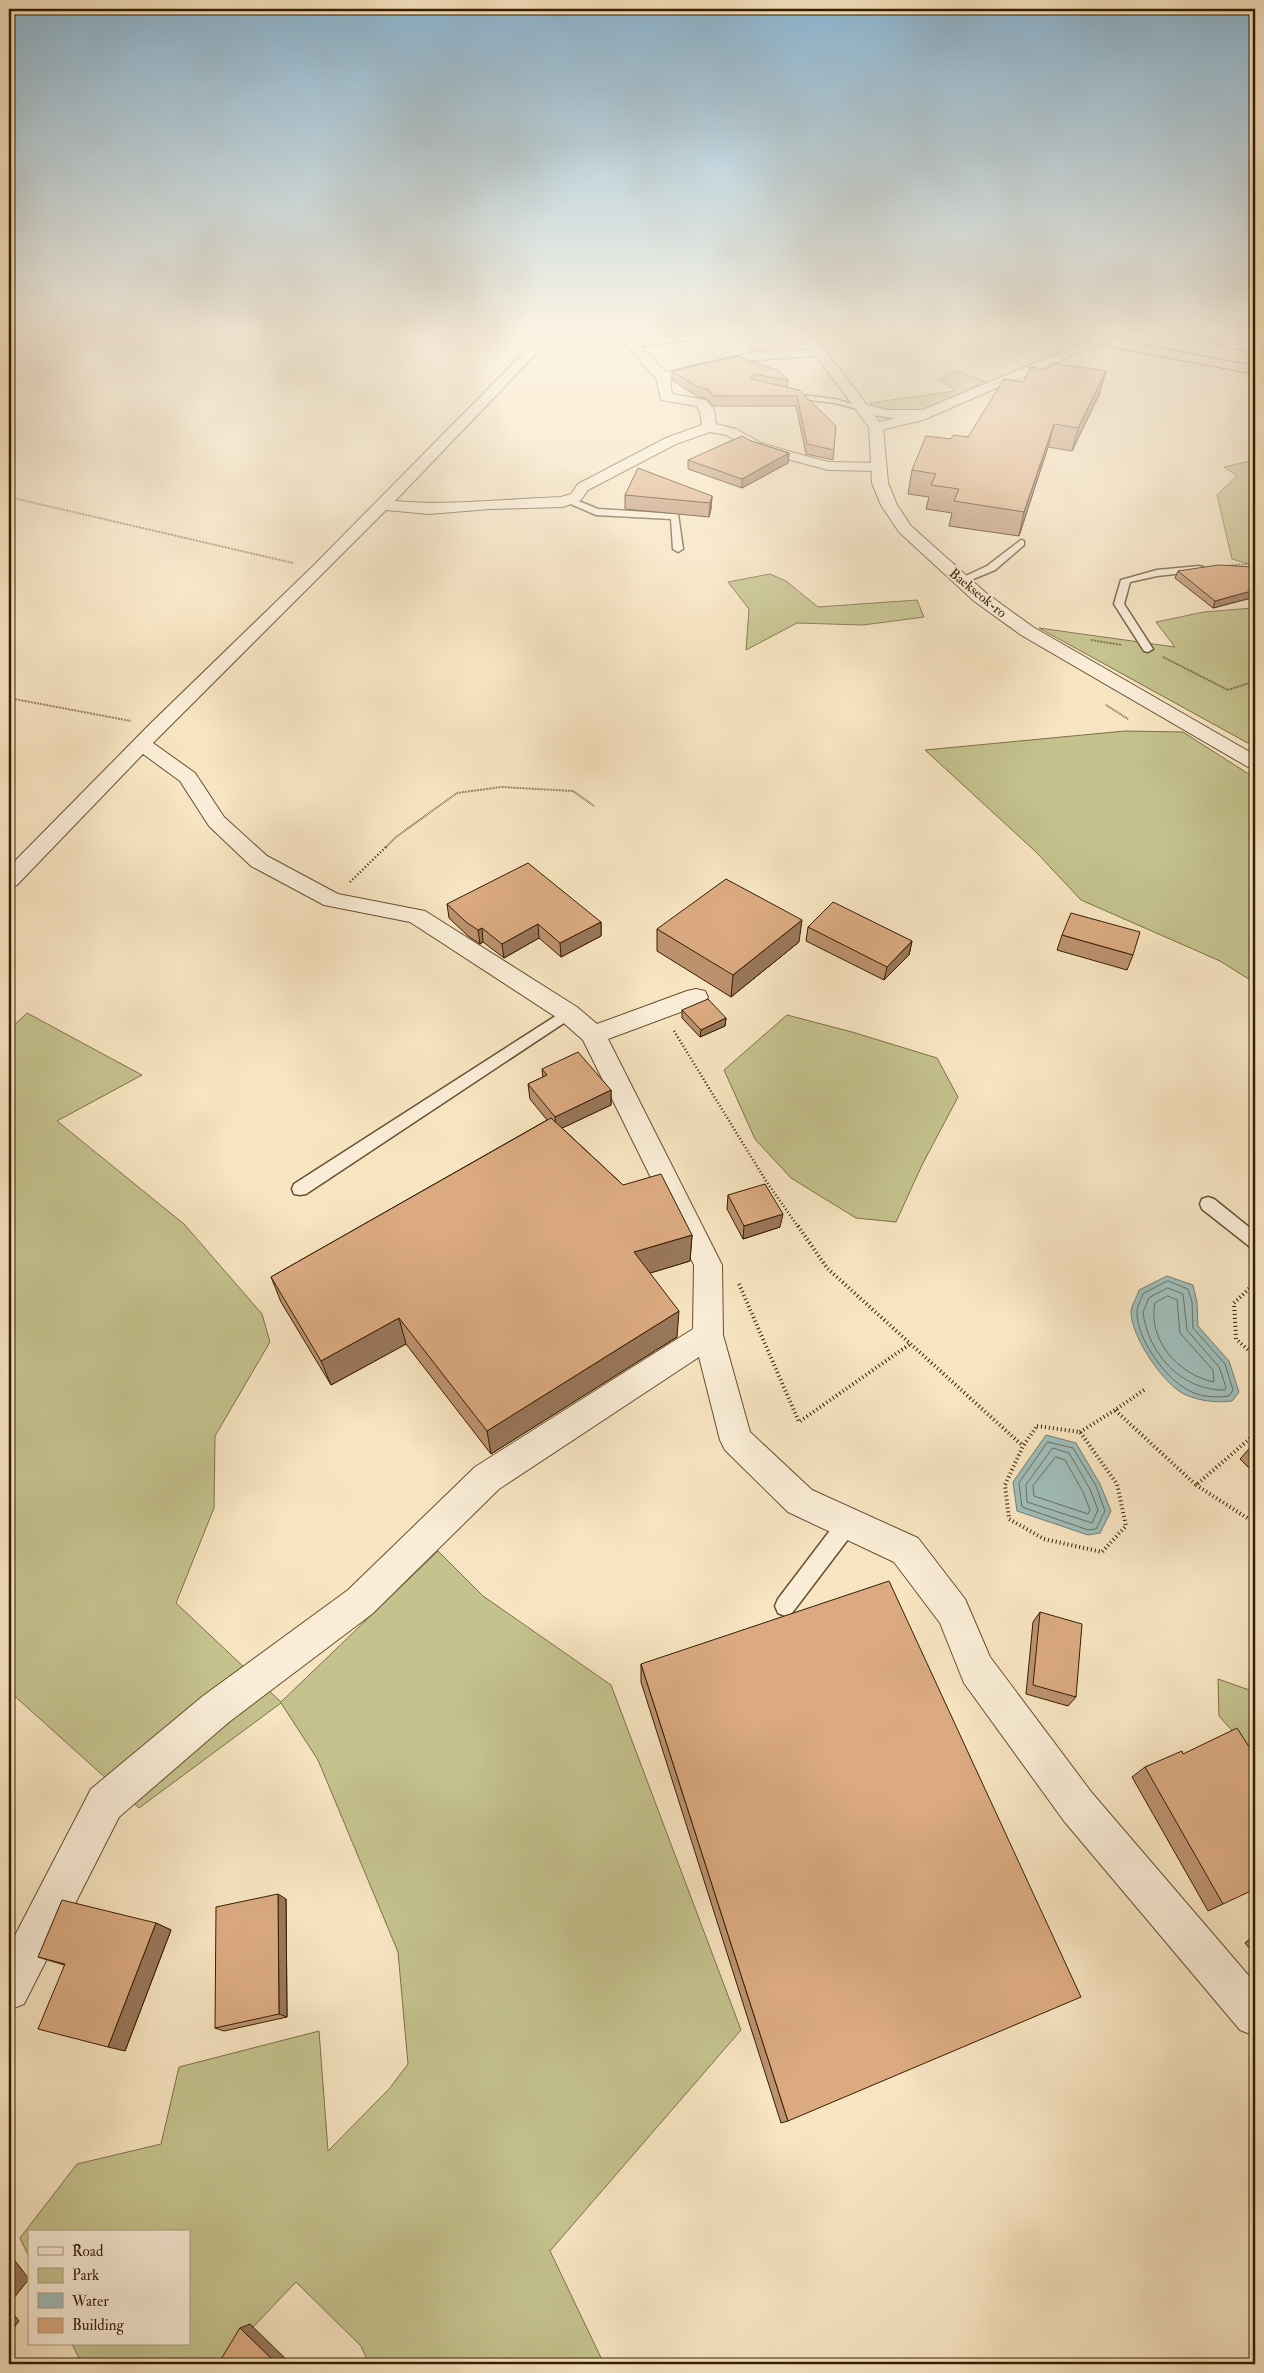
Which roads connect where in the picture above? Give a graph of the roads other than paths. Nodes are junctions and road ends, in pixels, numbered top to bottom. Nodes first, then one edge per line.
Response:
1 (443, 443) edge
2 (668, 443) edge
3 (750, 443) edge
4 (877, 443) edge
5 (886, 443) edge
6 (878, 460) junction
7 (569, 500) junction
8 (382, 505) junction
9 (1021, 542) dead end
10 (678, 549) dead end
11 (1223, 566) edge
12 (962, 580) junction
13 (1148, 649) dead end
14 (150, 736) junction
15 (1255, 762) edge
16 (9, 880) edge
17 (696, 996) dead end
18 (568, 1014) junction
19 (592, 1035) junction
20 (300, 1189) dead end
21 (1208, 1204) dead end
22 (1255, 1241) edge
23 (708, 1335) junction
24 (848, 1523) junction
25 (784, 1606) dead end
26 (9, 1989) edge
27 (1255, 2015) edge

1 - 8 street
2 - 7 street
3 - 6 street
4 - 6 street, Baekseok-ro
5 - 6 street
6 - 12 street, Baekseok-ro
7 - 8 street
7 - 10 lane
8 - 14 street
9 - 12 lane
11 - 13 lane
12 - 15 street, Baekseok-ro
14 - 16 street
14 - 18 street
17 - 19 street
18 - 19 street
18 - 20 lane
19 - 23 street
21 - 22 lane
23 - 24 street
23 - 26 street
24 - 25 lane
24 - 27 street

